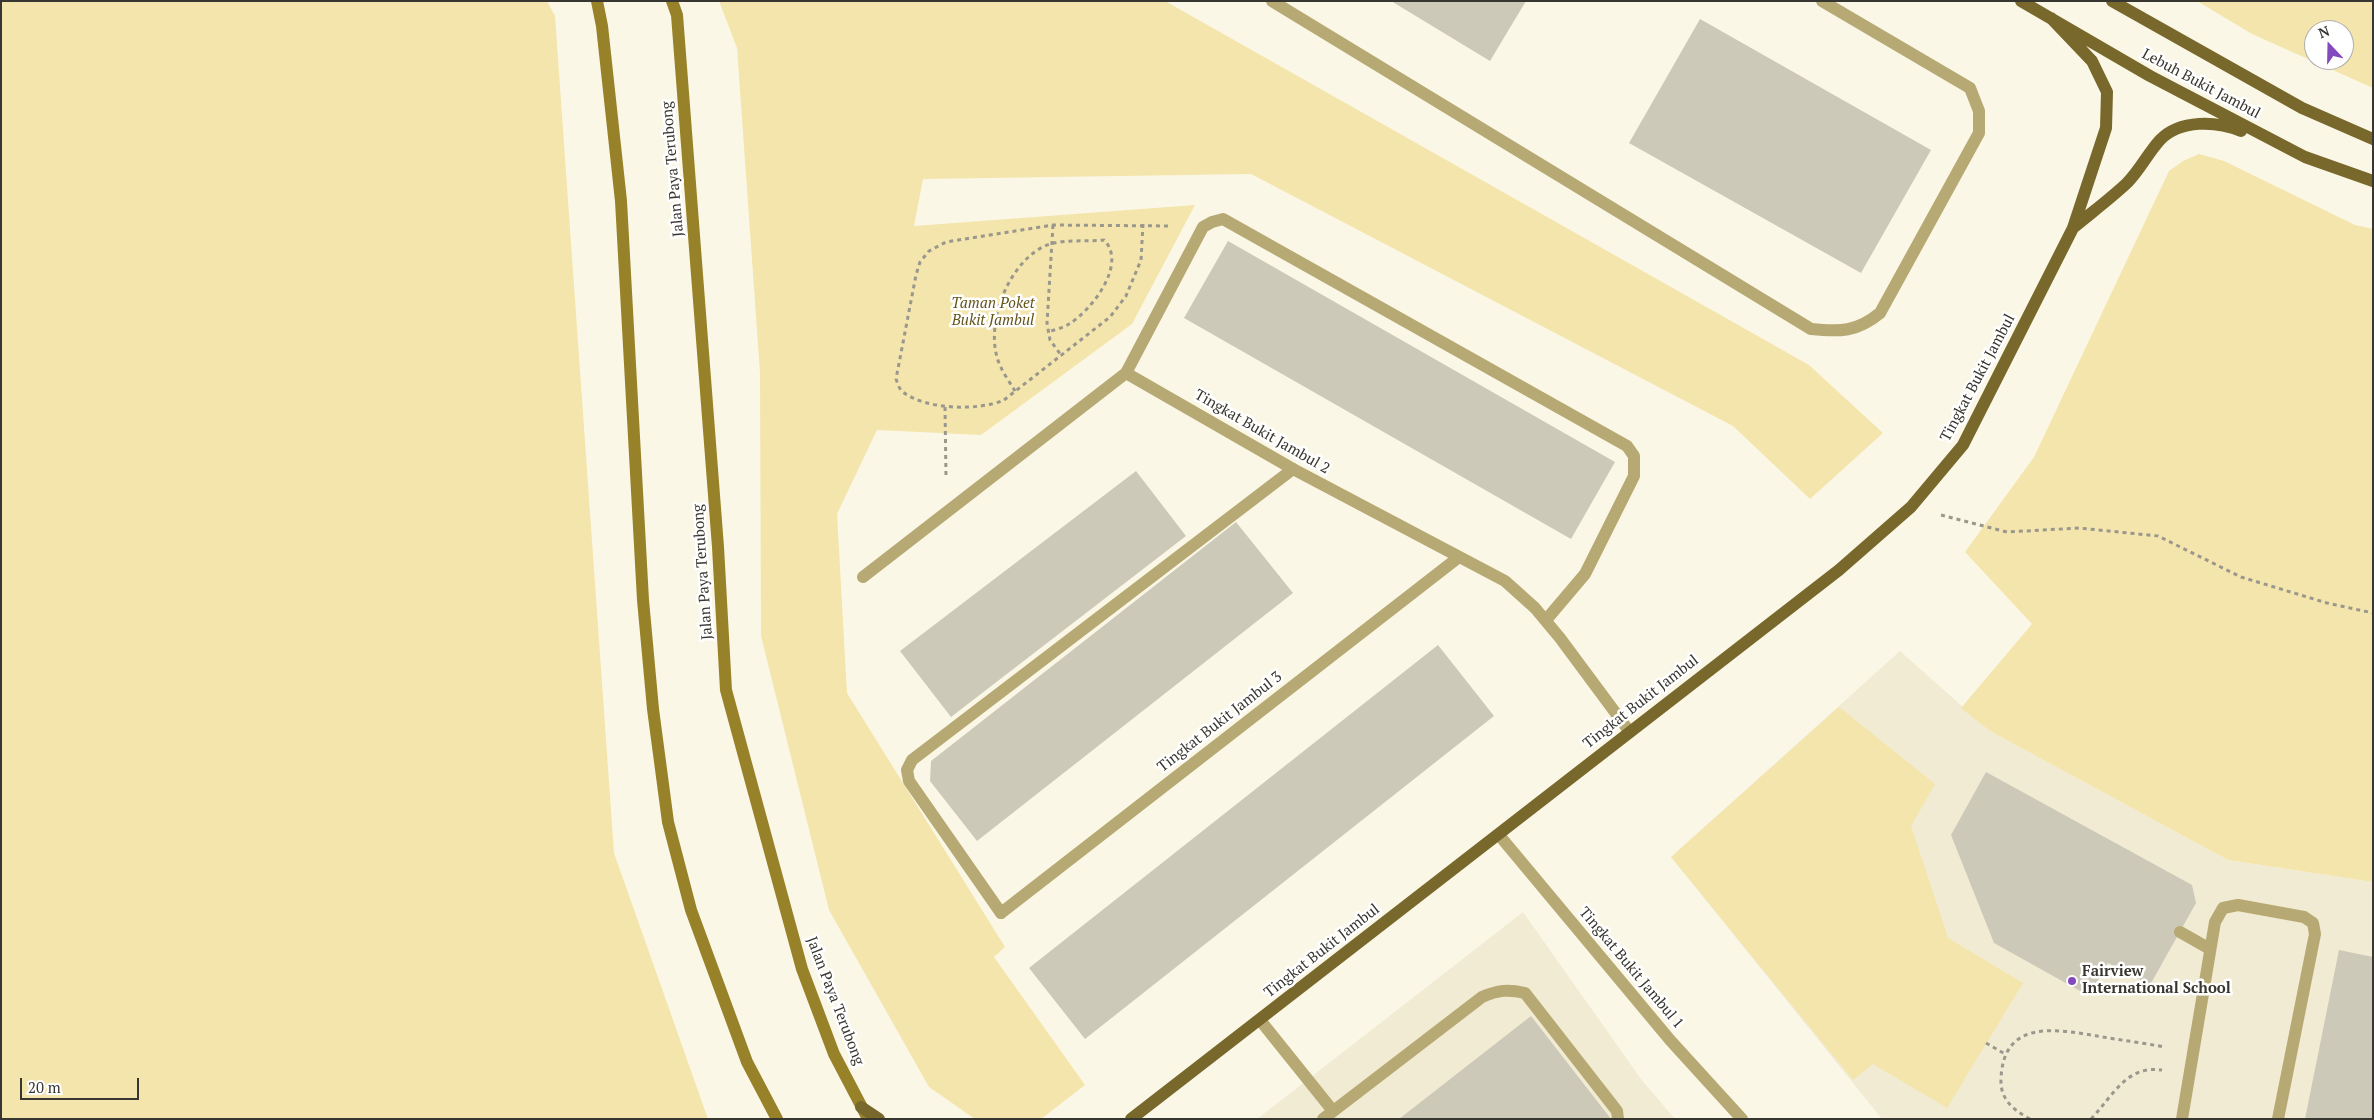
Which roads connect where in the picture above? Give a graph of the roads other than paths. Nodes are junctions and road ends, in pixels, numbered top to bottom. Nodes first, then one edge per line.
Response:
1 (597, 1) edge
2 (672, 1) edge
3 (1272, 1) edge
4 (1822, 1) edge
5 (2021, 1) edge
6 (2112, 1) edge
7 (2052, 18) junction
8 (2373, 139) edge
9 (2305, 158) junction
10 (2373, 181) edge
11 (2073, 228) junction
12 (1126, 373) junction
13 (1293, 469) junction
14 (1459, 557) junction
15 (863, 577) dead end
16 (1546, 620) junction
17 (1629, 731) junction
18 (1499, 834) junction
19 (2180, 932) dead end
20 (2210, 949) junction
21 (1260, 1020) junction
22 (861, 1107) junction
23 (1328, 1115) edge
24 (778, 1119) edge
25 (869, 1119) edge
26 (879, 1119) edge
27 (1131, 1119) edge
28 (1618, 1119) edge
29 (1742, 1119) edge
30 (2182, 1119) edge
31 (2278, 1119) edge

1 - 24 main road
2 - 22 main road, Jalan Paya Terubong
3 - 4 street
5 - 7 main road, Lebuh Bukit Jambul
6 - 8 main road, Lebuh Bukit Jambul
7 - 9 main road, Lebuh Bukit Jambul
7 - 11 main road, Tingkat Bukit Jambul
9 - 10 main road, Lebuh Bukit Jambul
9 - 11 main road
11 - 17 main road, Tingkat Bukit Jambul
12 - 13 street, Tingkat Bukit Jambul 2
12 - 15 street
12 - 16 street
13 - 14 street, Tingkat Bukit Jambul 2
13 - 14 street, Tingkat Bukit Jambul 3
14 - 16 street, Tingkat Bukit Jambul 2
16 - 17 street, Tingkat Bukit Jambul 2
17 - 18 main road, Tingkat Bukit Jambul
18 - 21 main road, Tingkat Bukit Jambul
18 - 29 street, Tingkat Bukit Jambul 1
19 - 20 street
20 - 30 street
20 - 31 street
21 - 23 street
21 - 27 main road, Tingkat Bukit Jambul
22 - 25 main road, Jalan Paya Terubong
22 - 26 main road
23 - 28 street

